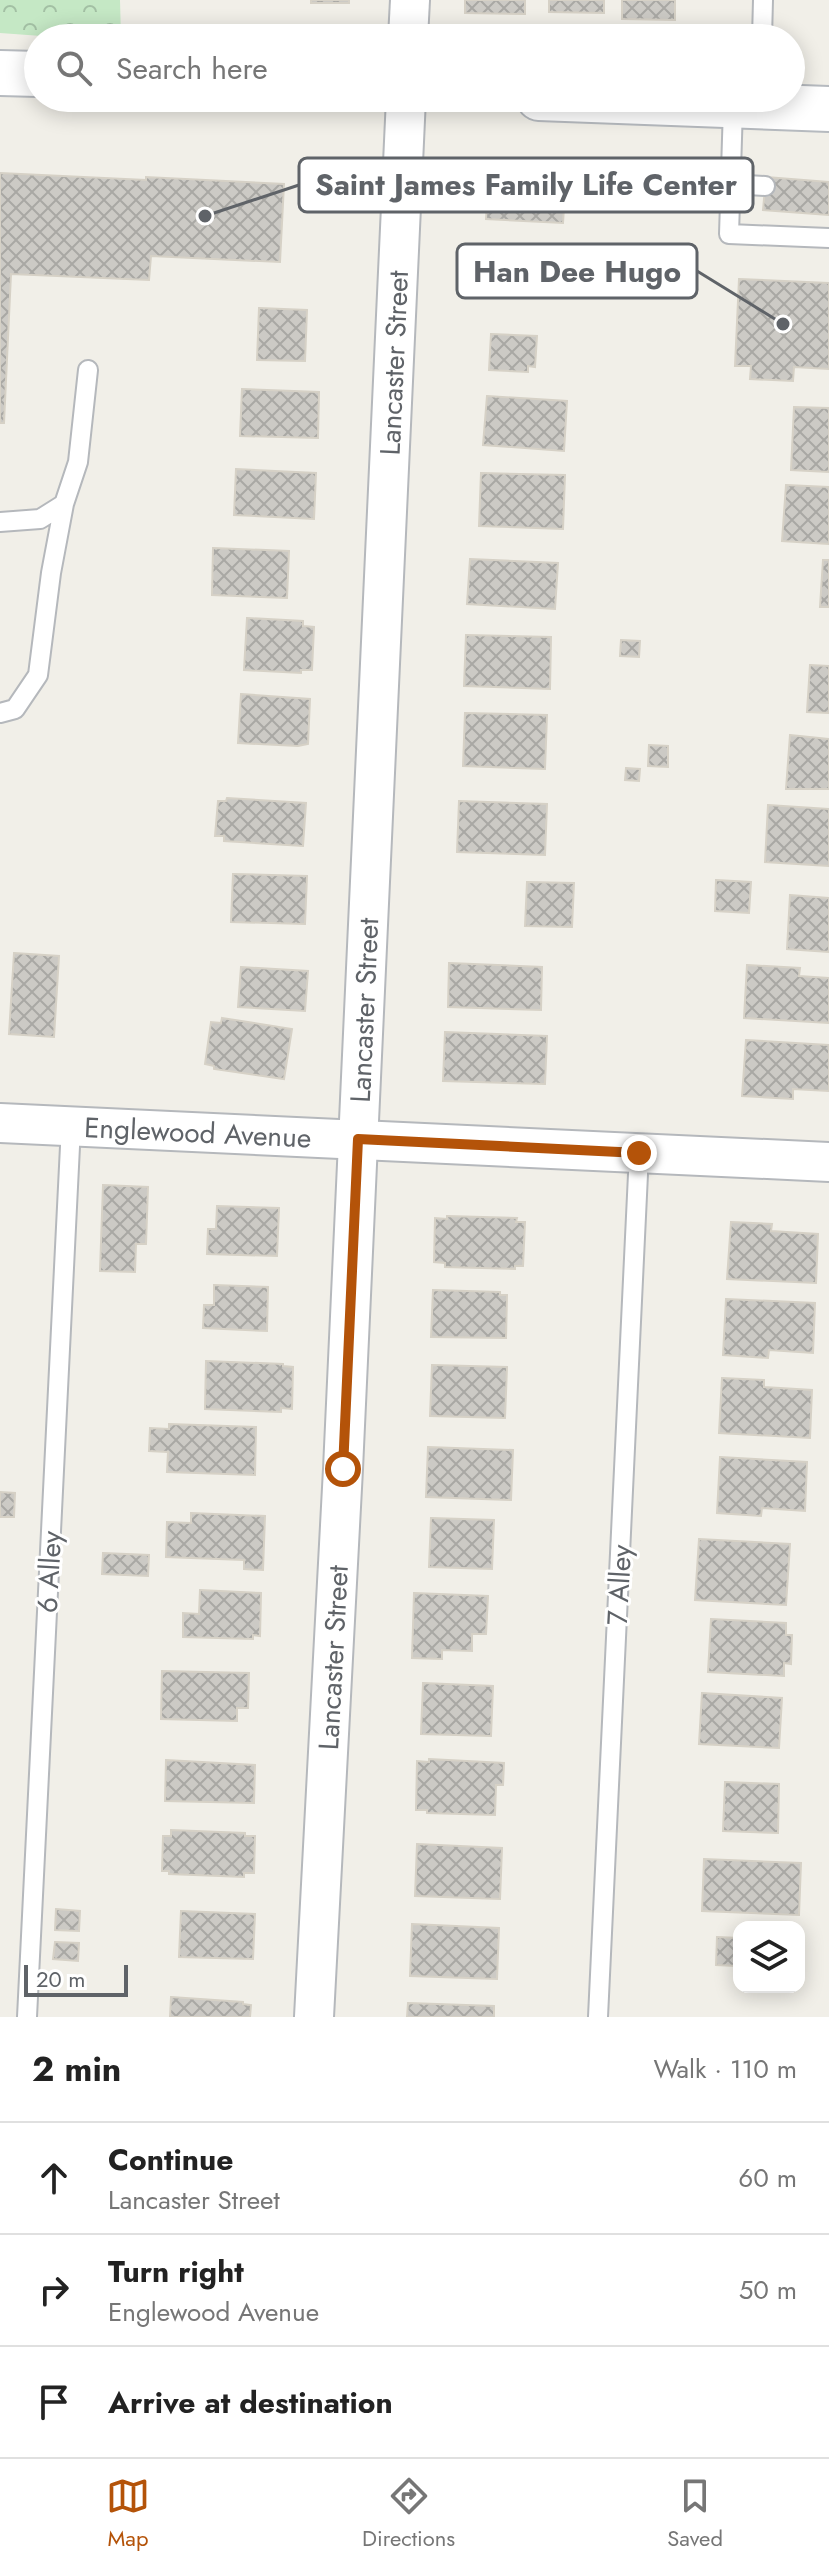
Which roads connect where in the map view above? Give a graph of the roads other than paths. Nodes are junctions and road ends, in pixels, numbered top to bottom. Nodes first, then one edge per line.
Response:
1 (410, 0) edge
2 (763, 0) edge
3 (409, 24) edge
4 (762, 24) edge
5 (0, 73) edge
6 (24, 74) edge
7 (805, 107) edge
8 (829, 109) edge
9 (405, 112) edge
10 (749, 112) edge
11 (731, 184) junction
12 (765, 186) dead end
13 (829, 238) edge
14 (88, 370) dead end
15 (64, 504) junction
16 (0, 522) edge
17 (0, 713) edge
18 (0, 1123) edge
19 (71, 1126) junction
20 (358, 1139) junction
21 (639, 1153) junction
22 (829, 1162) edge
23 (27, 2017) edge
24 (314, 2017) edge
25 (598, 2017) edge

1 - 3 street
2 - 4 lane
5 - 6 street
7 - 8 street
9 - 20 street, Lancaster Street
10 - 11 lane
11 - 12 lane
11 - 13 lane
14 - 15 lane
15 - 16 lane
15 - 17 lane
18 - 19 street, Englewood Avenue
19 - 20 street, Englewood Avenue
19 - 23 lane, 6 Alley
20 - 21 street, Englewood Avenue
20 - 24 street, Lancaster Street
21 - 22 street, Englewood Avenue
21 - 25 lane, 7 Alley

